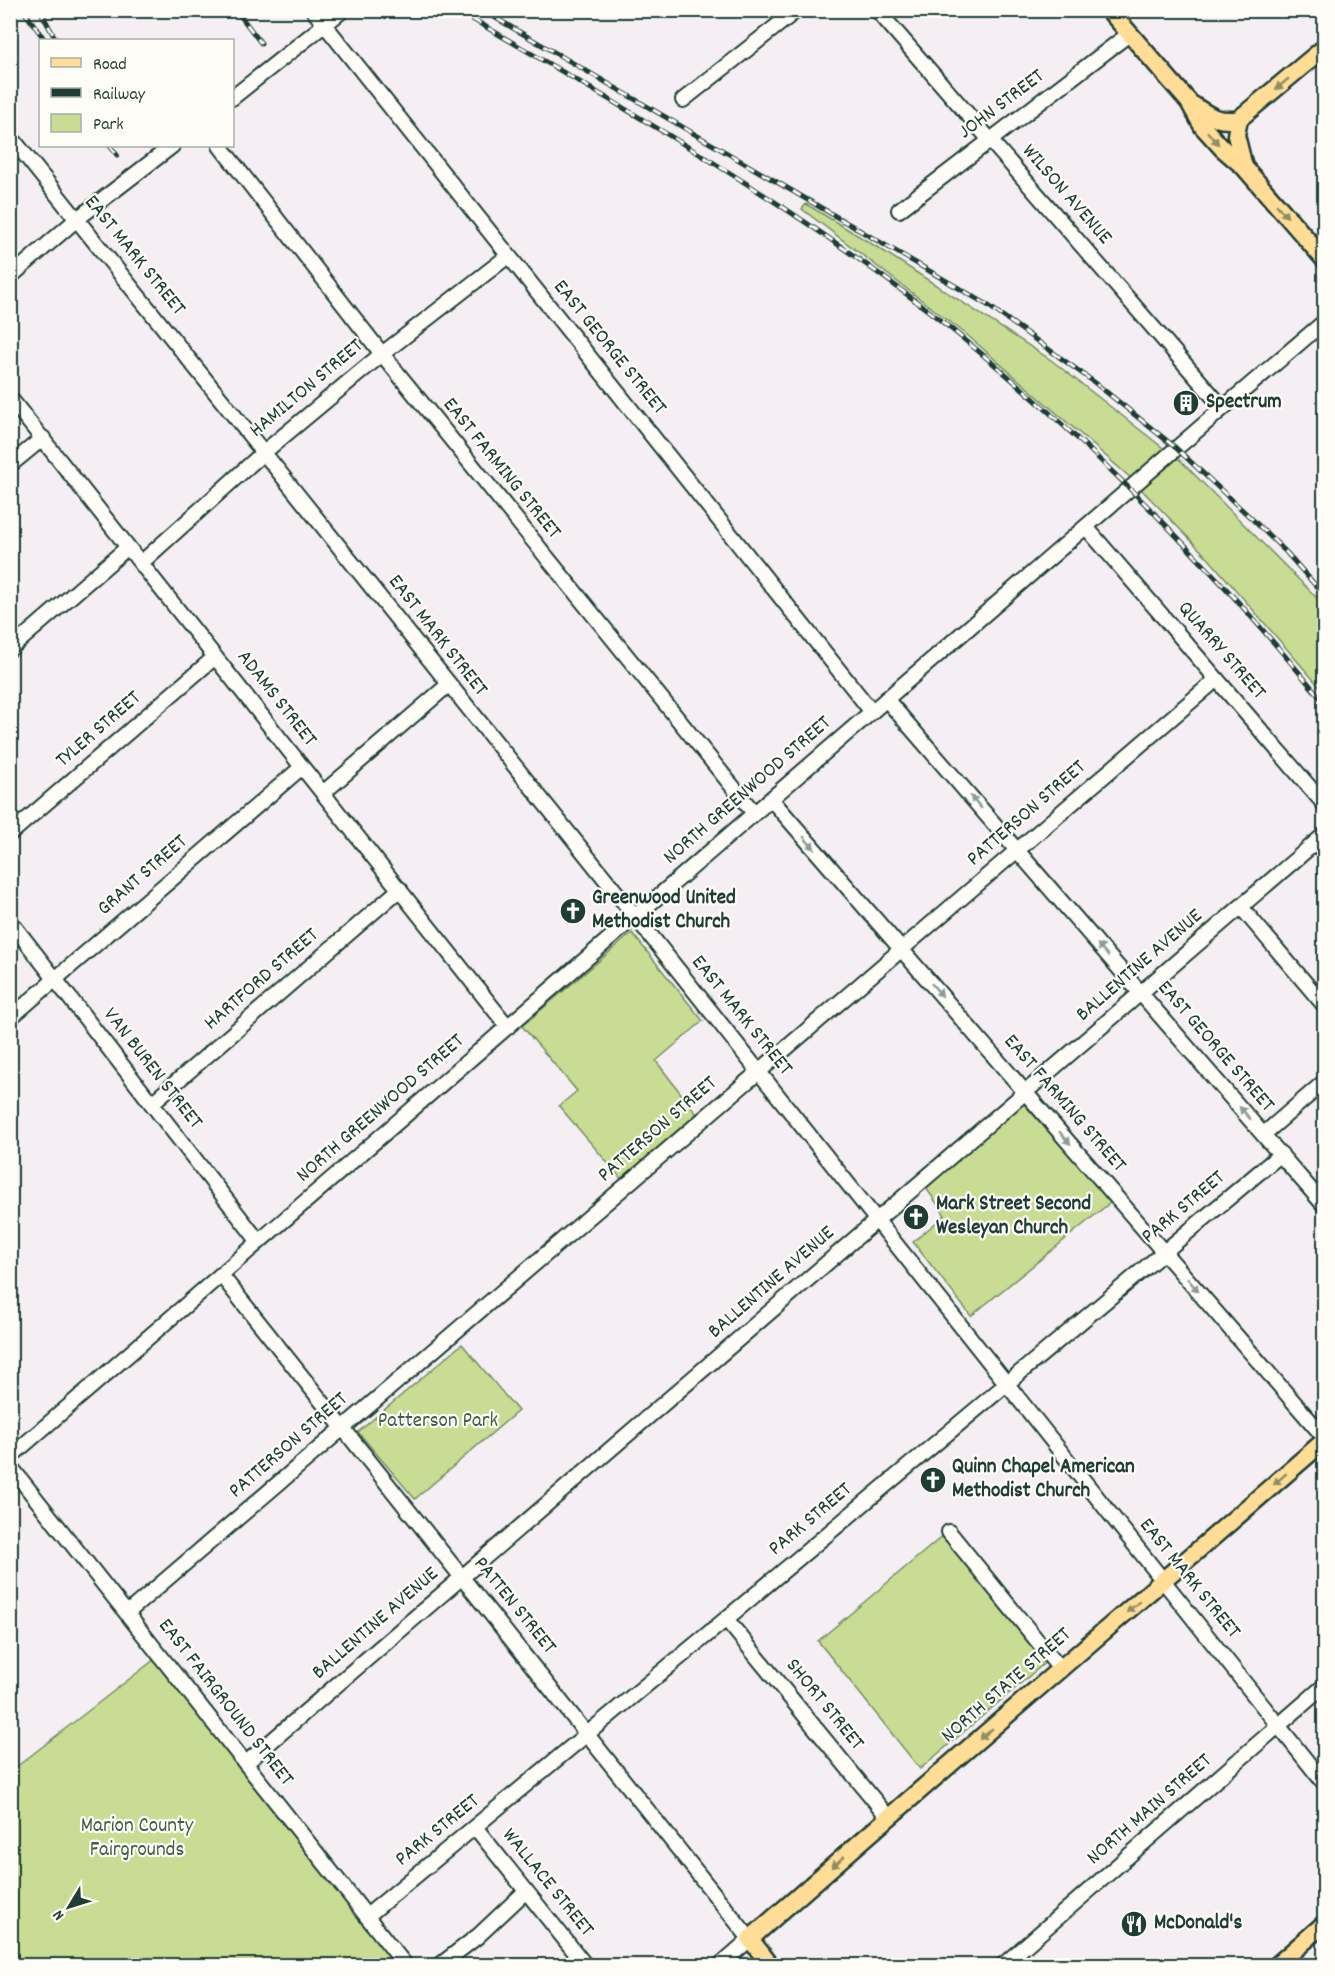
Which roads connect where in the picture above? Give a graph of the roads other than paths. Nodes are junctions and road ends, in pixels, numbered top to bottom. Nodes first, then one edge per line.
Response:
1 (313, 10) edge
2 (343, 10) edge
3 (797, 10) edge
4 (877, 10) edge
5 (1109, 10) edge
6 (325, 25) junction
7 (1129, 34) junction
8 (1324, 48) edge
9 (234, 96) edge
10 (683, 100) dead end
11 (1189, 102) junction
12 (1239, 119) junction
13 (10, 136) edge
14 (991, 140) junction
15 (171, 147) edge
16 (221, 147) edge
17 (1244, 167) junction
18 (899, 210) dead end
19 (77, 219) junction
20 (508, 256) junction
21 (1324, 259) edge
22 (10, 277) edge
23 (1324, 322) edge
24 (382, 354) junction
25 (10, 398) edge
26 (1223, 408) junction
27 (42, 438) junction
28 (263, 453) junction
29 (10, 465) edge
30 (1086, 526) junction
31 (128, 547) junction
32 (141, 563) junction
33 (10, 649) edge
34 (215, 657) junction
35 (1217, 679) junction
36 (448, 685) junction
37 (886, 699) junction
38 (872, 712) junction
39 (302, 767) junction
40 (323, 793) junction
41 (771, 799) junction
42 (1324, 804) edge
43 (754, 813) junction
44 (10, 834) edge
45 (1324, 835) edge
46 (1017, 850) junction
47 (400, 889) junction
48 (1241, 908) junction
49 (635, 916) junction
50 (10, 921) edge
51 (902, 949) junction
52 (55, 979) junction
53 (1141, 993) junction
54 (1324, 1005) edge
55 (10, 1018) edge
56 (508, 1027) junction
57 (759, 1072) junction
58 (1324, 1082) edge
59 (1025, 1092) junction
60 (152, 1103) junction
61 (1264, 1134) junction
62 (1281, 1155) junction
63 (1324, 1205) edge
64 (877, 1221) junction
65 (259, 1242) junction
66 (1164, 1252) junction
67 (221, 1275) junction
68 (1007, 1384) junction
69 (343, 1428) junction
70 (1324, 1439) edge
71 (10, 1457) edge
72 (10, 1466) edge
73 (949, 1532) dead end
74 (462, 1577) junction
75 (1164, 1581) junction
76 (127, 1613) junction
77 (726, 1619) junction
78 (1061, 1670) junction
79 (1324, 1686) edge
80 (1280, 1726) junction
81 (587, 1734) junction
82 (246, 1763) junction
83 (1324, 1783) edge
84 (888, 1817) junction
85 (475, 1827) junction
86 (526, 1891) junction
87 (367, 1916) junction
88 (1324, 1924) edge
89 (750, 1939) junction
90 (406, 1965) edge
91 (439, 1965) edge
92 (586, 1965) edge
93 (719, 1965) edge
94 (771, 1965) edge
95 (1002, 1965) edge
96 (1276, 1965) edge

1 - 6 street, EAST GEORGE STREET
2 - 6 street
3 - 10 street
4 - 14 street, WILSON AVENUE
5 - 7 main road
6 - 9 street
6 - 20 street, EAST GEORGE STREET
7 - 11 main road
7 - 14 street, JOHN STREET
8 -> 12 main road
11 - 12 main road
11 -> 17 main road
12 - 17 main road
13 - 19 street, EAST MARK STREET
14 - 18 street, JOHN STREET
14 - 26 street, WILSON AVENUE
15 - 19 street
16 - 24 street, EAST FARMING STREET
17 -> 21 main road
19 - 22 street
19 - 28 street, EAST MARK STREET
20 - 24 street, HAMILTON STREET
20 - 38 street, EAST GEORGE STREET
23 - 26 street, NORTH GREENWOOD STREET
24 - 28 street, HAMILTON STREET
24 - 43 street, EAST FARMING STREET
25 - 27 street, ADAMS STREET
26 - 30 street, NORTH GREENWOOD STREET
27 - 29 street
27 - 31 street, ADAMS STREET
28 - 32 street, HAMILTON STREET
28 - 36 street, EAST MARK STREET
30 - 35 street, QUARRY STREET
30 - 37 street, NORTH GREENWOOD STREET
31 - 32 street, ADAMS STREET
31 - 33 street
32 - 34 street, ADAMS STREET
34 - 39 street, ADAMS STREET
34 - 44 street, TYLER STREET
35 - 42 street, QUARRY STREET
35 - 46 street, PATTERSON STREET
36 - 40 street
36 - 49 street, EAST MARK STREET
37 - 38 street, NORTH GREENWOOD STREET
46 -> 37 street, EAST GEORGE STREET
38 - 41 street, NORTH GREENWOOD STREET
39 - 40 street, ADAMS STREET
39 - 52 street, GRANT STREET
40 - 47 street, ADAMS STREET
41 - 43 street, NORTH GREENWOOD STREET
41 -> 51 street, EAST FARMING STREET
43 - 49 street, NORTH GREENWOOD STREET
45 - 48 street, BALLENTINE AVENUE
46 - 51 street, PATTERSON STREET
53 -> 46 street, EAST GEORGE STREET
47 - 56 street, ADAMS STREET
47 - 60 street, HARTFORD STREET
48 - 53 street, BALLENTINE AVENUE
48 - 54 street
49 - 56 street, NORTH GREENWOOD STREET
49 - 57 street, EAST MARK STREET
50 - 52 street, VAN BUREN STREET
51 - 57 street, PATTERSON STREET
51 -> 59 street, EAST FARMING STREET
52 - 55 street, GRANT STREET
52 - 60 street, VAN BUREN STREET
53 - 59 street, BALLENTINE AVENUE
61 -> 53 street, EAST GEORGE STREET
56 - 65 street, NORTH GREENWOOD STREET
57 - 64 street, EAST MARK STREET
57 - 69 street, PATTERSON STREET
58 - 61 street
59 - 64 street, BALLENTINE AVENUE
59 -> 66 street, EAST FARMING STREET
60 - 65 street, VAN BUREN STREET
61 - 62 street, EAST GEORGE STREET
62 - 63 street, EAST GEORGE STREET
62 - 66 street, PARK STREET
64 - 68 street, EAST MARK STREET
64 - 74 street, BALLENTINE AVENUE
65 - 67 street, NORTH GREENWOOD STREET
66 - 68 street, PARK STREET
66 -> 70 street, EAST FARMING STREET
67 - 69 street, PATTEN STREET
67 - 71 street, NORTH GREENWOOD STREET
68 - 75 street, EAST MARK STREET
68 - 77 street, PARK STREET
69 - 74 street, PATTEN STREET
69 - 76 street, PATTERSON STREET
70 -> 75 main road, NORTH STATE STREET
72 - 76 street, EAST FAIRGROUND STREET
73 - 78 street
74 - 81 street, PATTEN STREET
74 - 82 street, BALLENTINE AVENUE
75 -> 78 main road, NORTH STATE STREET
75 - 80 street, EAST MARK STREET
76 - 82 street, EAST FAIRGROUND STREET
77 - 81 street, PARK STREET
77 - 84 street, SHORT STREET
78 -> 84 main road, NORTH STATE STREET
79 - 80 street, NORTH MAIN STREET
80 - 83 street, EAST MARK STREET
80 - 95 street, NORTH MAIN STREET
81 - 85 street, PARK STREET
81 - 89 street, PATTEN STREET
82 - 87 street, EAST FAIRGROUND STREET
84 -> 89 main road, NORTH STATE STREET
85 - 86 street, WALLACE STREET
85 - 87 street, PARK STREET
86 - 91 street
86 - 92 street, WALLACE STREET
87 - 90 street, EAST FAIRGROUND STREET
88 - 96 main road
89 - 93 street, NORTH STATE STREET
89 - 94 main road, PATTEN STREET

